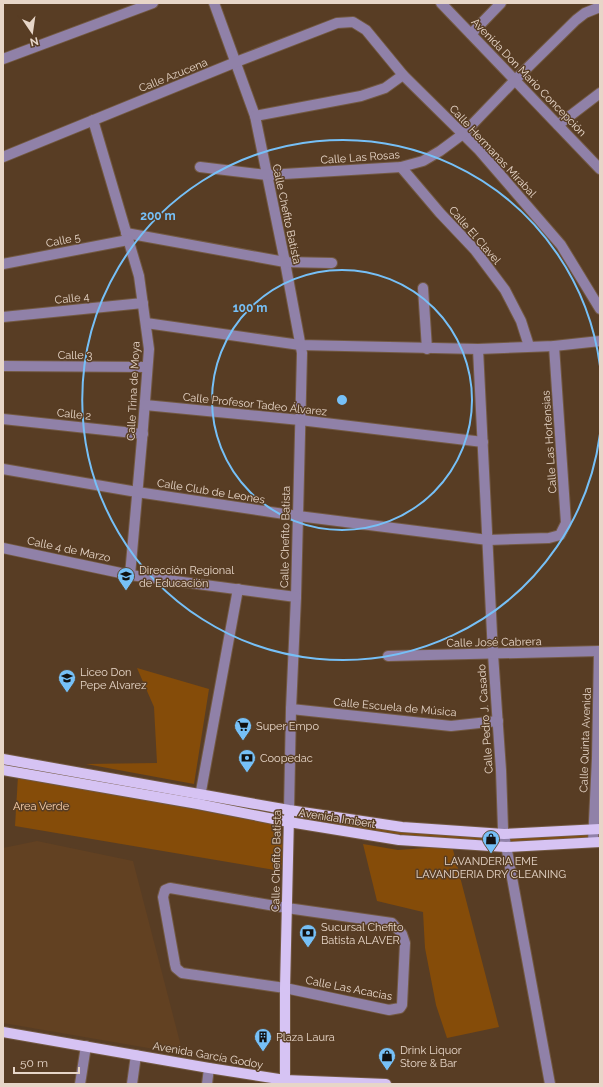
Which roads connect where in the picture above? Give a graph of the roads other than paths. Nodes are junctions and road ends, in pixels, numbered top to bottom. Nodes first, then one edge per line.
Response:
1 (153, 3) edge
2 (214, 3) edge
3 (441, 3) edge
4 (501, 3) edge
5 (600, 7) edge
6 (353, 22) joint
7 (471, 34) junction
8 (3, 59) edge
9 (236, 62) junction
10 (403, 75) junction
11 (514, 81) junction
12 (600, 93) edge
13 (255, 116) junction
14 (93, 120) junction
15 (558, 126) junction
16 (463, 134) junction
17 (3, 156) edge
18 (200, 167) dead end
19 (401, 167) junction
20 (600, 169) edge
21 (267, 175) junction
22 (127, 236) junction
23 (286, 262) junction
24 (332, 263) dead end
25 (3, 264) edge
26 (423, 288) dead end
27 (143, 303) junction
28 (600, 309) edge
29 (3, 317) edge
30 (146, 322) junction
31 (600, 341) edge
32 (300, 345) junction
33 (529, 346) junction
34 (554, 346) junction
35 (426, 349) junction
36 (478, 349) junction
37 (3, 366) edge
38 (147, 367) junction
39 (145, 405) junction
40 (3, 419) edge
41 (300, 420) junction
42 (143, 434) junction
43 (483, 442) junction
44 (3, 469) edge
45 (137, 492) junction
46 (298, 516) junction
47 (560, 535) joint
48 (488, 540) junction
49 (3, 548) edge
50 (130, 574) junction
51 (238, 589) junction
52 (296, 597) junction
53 (600, 651) edge
54 (493, 654) junction
55 (388, 656) dead end
56 (291, 710) junction
57 (498, 721) junction
58 (599, 758) edge
59 (3, 759) edge
60 (3, 770) edge
61 (102, 782) junction
62 (199, 799) junction
63 (289, 810) junction
64 (288, 822) junction
65 (597, 829) edge
66 (504, 834) junction
67 (597, 842) edge
68 (506, 847) junction
69 (287, 908) junction
70 (285, 988) junction
71 (3, 1032) edge
72 (86, 1046) junction
73 (136, 1055) junction
74 (209, 1068) junction
75 (285, 1082) edge
76 (80, 1084) edge
77 (132, 1084) edge
78 (207, 1084) edge
79 (386, 1084) edge
80 (550, 1084) edge

1 - 8 street
2 - 9 street, Calle Chefito Batista
3 - 7 street, Avenida Don Mario Concepción
4 - 7 street
5 - 11 street, Calle Las Rosas
6 - 9 street, Calle Azucena
6 - 10 street, Calle Hermanas Mirabal
7 - 11 street, Avenida Don Mario Concepción
9 - 13 street, Calle Chefito Batista
9 - 14 street, Calle Azucena
10 - 13 street
10 - 16 street, Calle Hermanas Mirabal
11 - 15 street, Avenida Don Mario Concepción
11 - 16 street, Calle Las Rosas
12 - 15 street
13 - 21 street, Calle Chefito Batista
14 - 17 street, Calle Azucena
14 - 22 street, Calle Trina de Moya
15 - 20 street, Avenida Don Mario Concepción
16 - 19 street, Calle Las Rosas
16 - 28 street, Calle Hermanas Mirabal
18 - 21 street, Calle Las Rosas
19 - 21 street, Calle Las Rosas
19 - 33 street, Calle El Clavel
21 - 23 street, Calle Chefito Batista
22 - 23 street
22 - 25 street, Calle 5
22 - 27 street, Calle Trina de Moya
23 - 24 street
23 - 32 street, Calle Chefito Batista
26 - 35 street
27 - 29 street, Calle 4
27 - 30 street, Calle Trina de Moya
30 - 32 street
30 - 38 street, Calle Trina de Moya
31 - 34 street
32 - 35 street
32 - 41 street, Calle Chefito Batista
33 - 34 street
33 - 36 street
34 - 47 street, Calle Las Hortensias
35 - 36 street
36 - 43 street, Calle Pedro J. Casado
37 - 38 street, Calle 3
38 - 39 street, Calle Trina de Moya
39 - 41 street, Calle Profesor Tadeo Álvarez
39 - 42 street, Calle Trina de Moya
40 - 42 street, Calle 2
41 - 43 street, Calle Profesor Tadeo Álvarez
41 - 46 street, Calle Chefito Batista
42 - 45 street, Calle Trina de Moya
43 - 48 street, Calle Pedro J. Casado
44 - 45 street, Calle Club de Leones
45 - 46 street, Calle Club de Leones
45 - 50 street, Calle Trina de Moya
46 - 48 street, Calle Club de Leones
46 - 52 street, Calle Chefito Batista
47 - 48 street, Calle Club de Leones
48 - 54 street, Calle Pedro J. Casado
49 - 50 street, Calle 4 de Marzo
50 - 51 street, Calle 4 de Marzo
51 - 52 street, Calle 4 de Marzo
51 - 62 street
52 - 56 street, Calle Chefito Batista
53 - 54 street, Calle José Cabrera
53 - 58 street, Calle Quinta Avenida
54 - 55 street, Calle José Cabrera
54 - 57 street, Calle Pedro J. Casado
56 - 57 street, Calle Escuela de Música
56 - 63 street, Calle Chefito Batista
57 - 66 street, Calle Pedro J. Casado
58 - 65 street, Calle Quinta Avenida
59 - 61 main road, Avenida Imbert
60 - 61 main road, Avenida Imbert
61 - 62 main road, Avenida Imbert
62 - 63 main road, Avenida Imbert
62 - 64 main road, Avenida Imbert
63 - 64 main road, Calle Chefito Batista
63 - 66 main road, Avenida Imbert
64 - 68 main road, Avenida Imbert
64 - 69 main road, Calle Chefito Batista
65 - 66 main road, Avenida Imbert
65 - 67 street, Calle Quinta Avenida
66 - 68 street, Calle Pedro J. Casado
67 - 68 main road, Avenida Imbert
68 - 80 street, Calle Pedro J. Casado
69 - 70 main road, Calle Chefito Batista
69 - 70 street, Calle Las Acacias
69 - 70 street, Calle Las Acacias
70 - 75 main road, Calle Chefito Batista
71 - 72 main road, Avenida García Godoy
72 - 73 main road, Avenida García Godoy
72 - 76 street
73 - 74 main road, Avenida García Godoy
73 - 77 street
74 - 75 main road, Avenida García Godoy
74 - 78 street
75 - 79 main road, Avenida García Godoy

